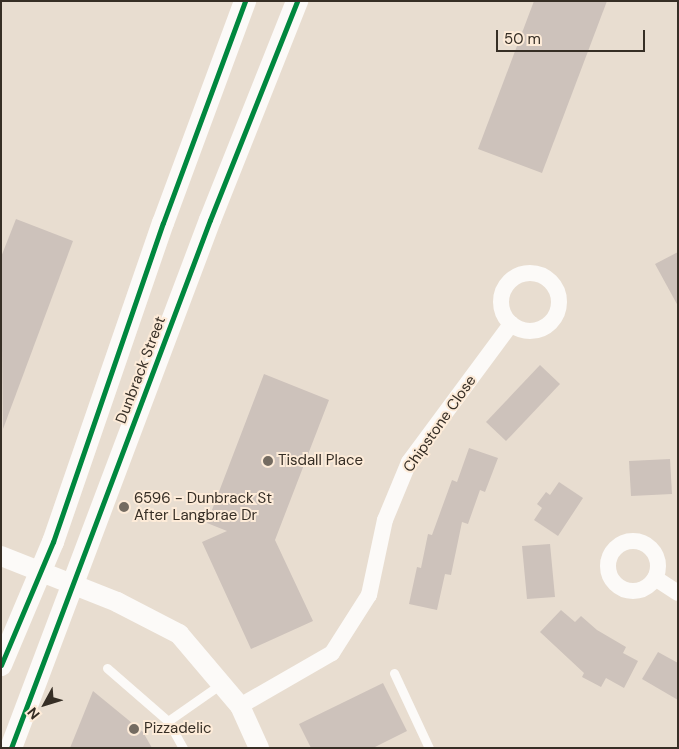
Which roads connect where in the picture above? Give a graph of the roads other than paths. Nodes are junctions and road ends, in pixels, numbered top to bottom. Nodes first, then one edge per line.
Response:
1 (245, 1) edge
2 (297, 1) edge
3 (511, 324) dead end
4 (1, 556) edge
5 (41, 572) junction
6 (655, 578) dead end
7 (74, 585) junction
8 (678, 593) edge
9 (1, 665) edge
10 (107, 668) dead end
11 (394, 673) dead end
12 (221, 684) junction
13 (240, 706) junction
14 (168, 721) junction
15 (11, 748) edge
16 (183, 748) edge
17 (259, 748) edge
18 (429, 748) edge

1 - 5 main road, Dunbrack Street
2 - 7 main road, Dunbrack Street
3 - 13 street, Chipstone Close
4 - 5 street
5 - 7 street
5 - 9 main road, Dunbrack Street
6 - 8 street
7 - 12 street
7 - 15 main road, Dunbrack Street
10 - 14 lane
11 - 18 lane
12 - 13 street
12 - 14 lane
13 - 17 street
14 - 16 lane

